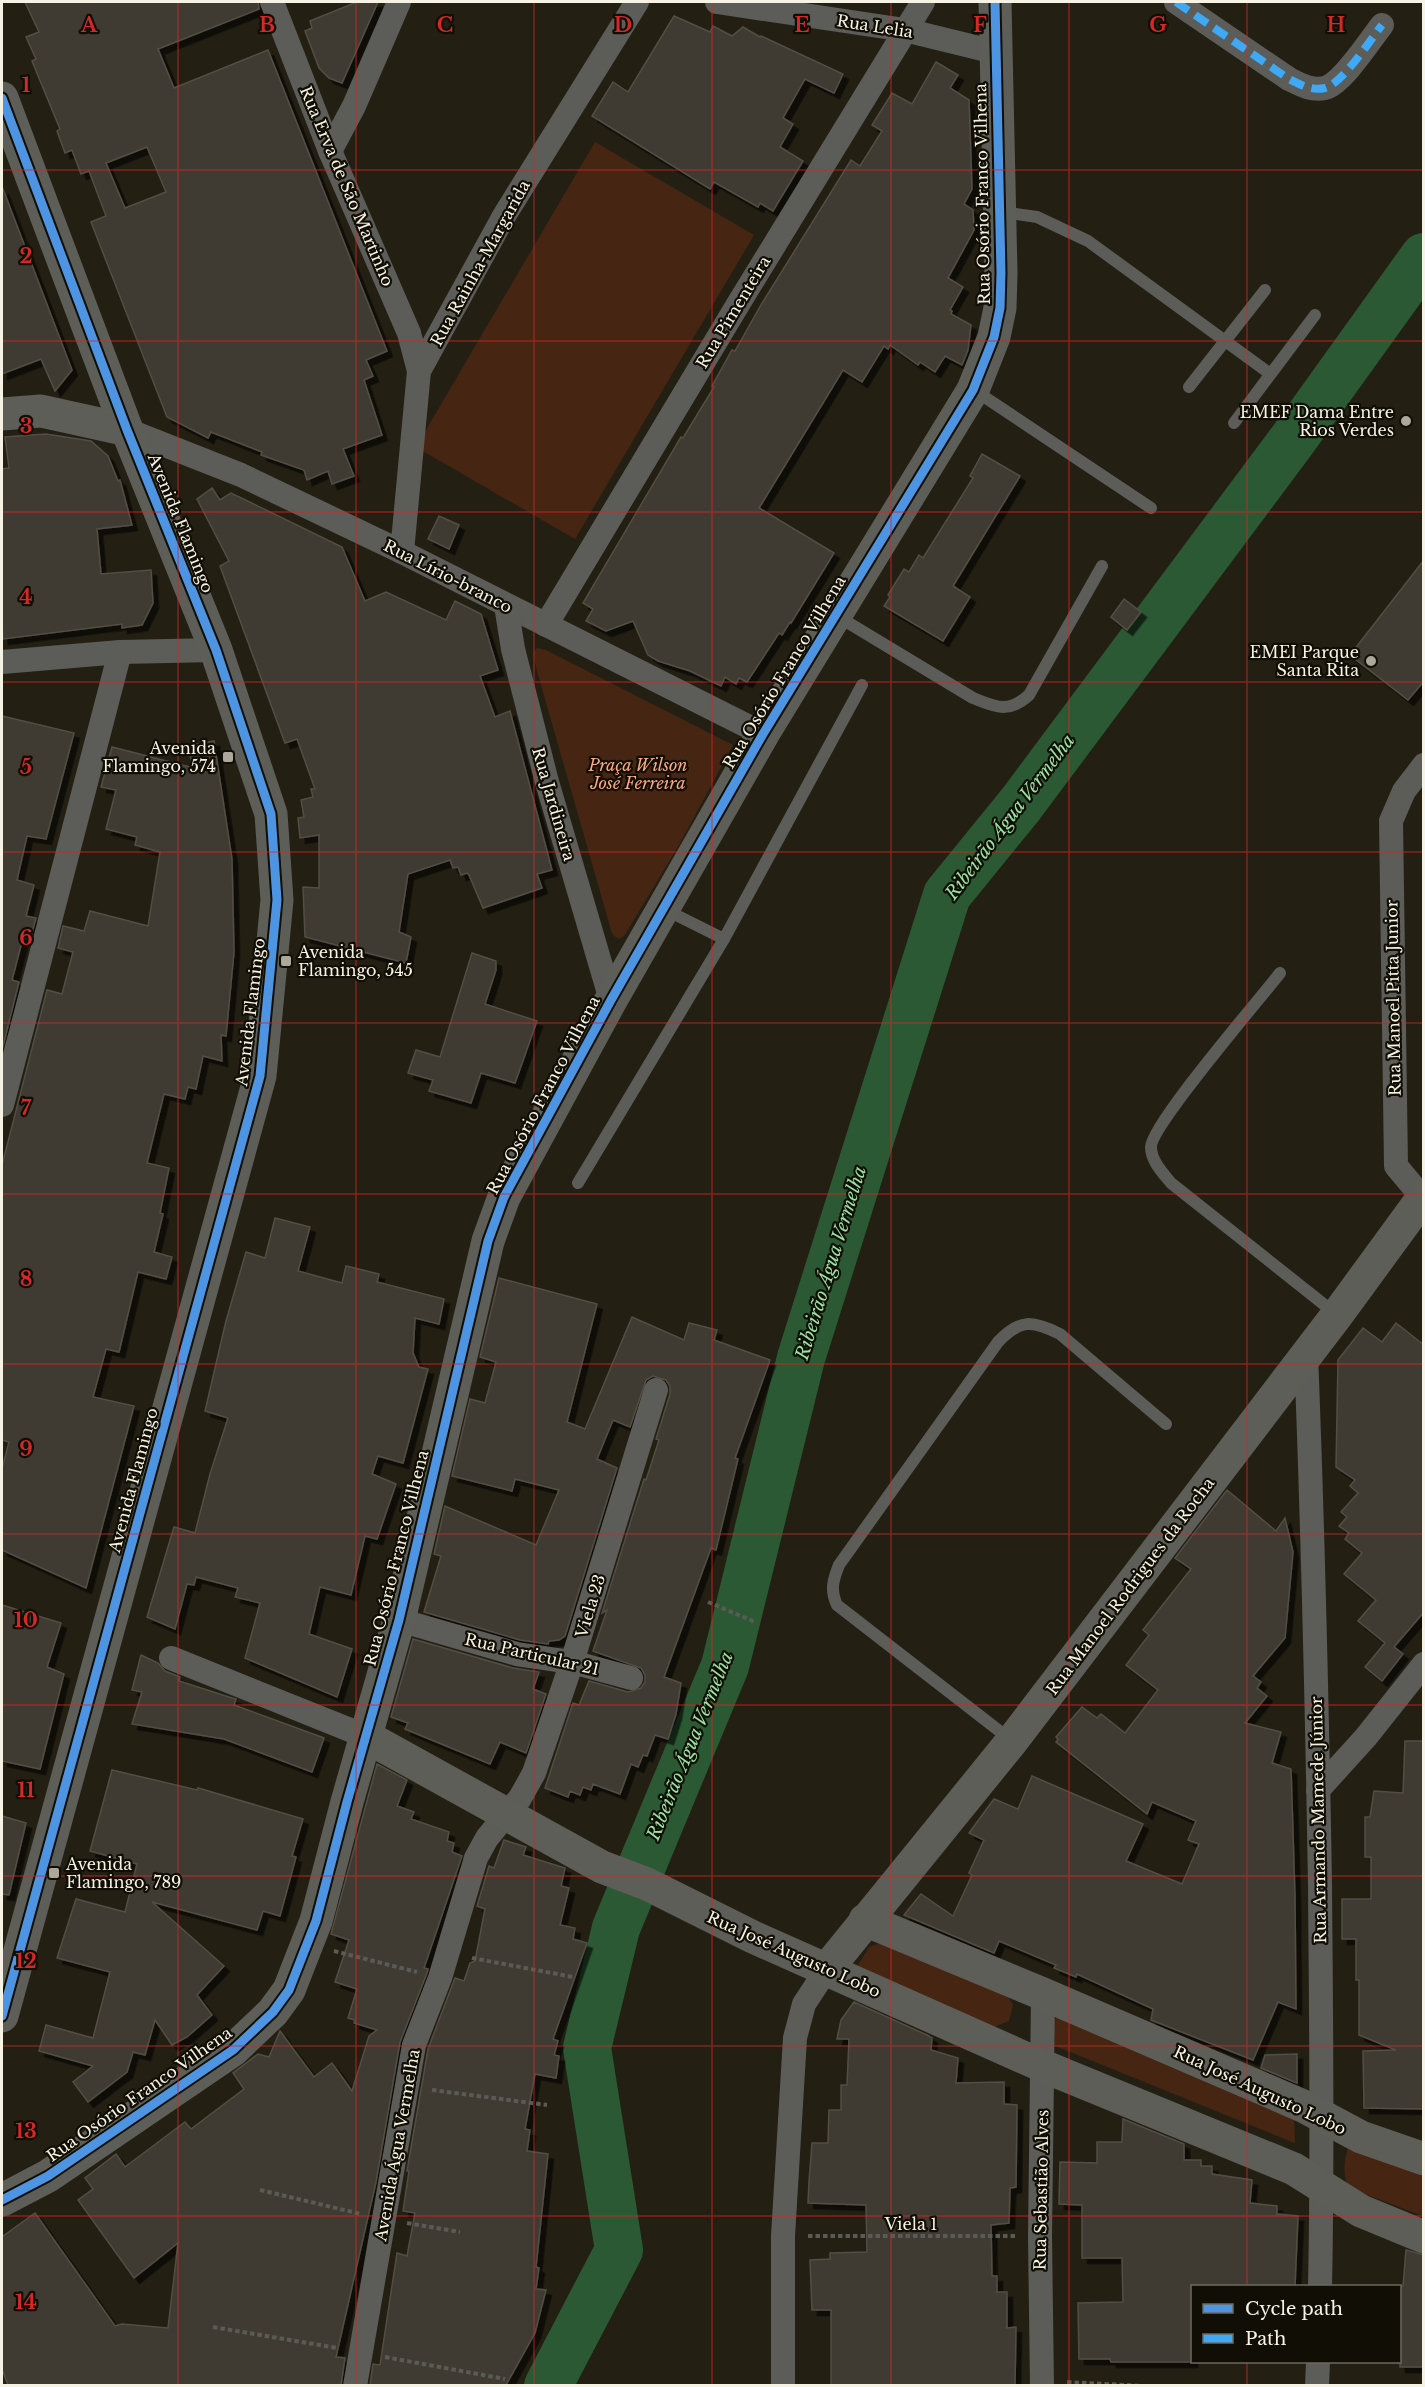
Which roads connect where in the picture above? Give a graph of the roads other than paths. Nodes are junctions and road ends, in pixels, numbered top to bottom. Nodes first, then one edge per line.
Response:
1 (272, 2) edge
2 (399, 2) edge
3 (637, 2) edge
4 (717, 2) edge
5 (923, 2) edge
6 (995, 2) edge
7 (1176, 2) edge
8 (1383, 25) dead end
9 (905, 30) junction
10 (995, 52) junction
11 (3, 106) edge
12 (330, 151) junction
13 (999, 212) junction
14 (1265, 290) dead end
15 (1314, 315) dead end
16 (1225, 343) junction
17 (419, 371) junction
18 (1269, 374) junction
19 (1189, 387) dead end
20 (973, 390) junction
21 (2, 414) edge
22 (1234, 423) dead end
23 (127, 430) junction
24 (1151, 508) dead end
25 (402, 552) junction
26 (1102, 566) dead end
27 (506, 605) junction
28 (836, 615) junction
29 (546, 625) junction
30 (216, 650) junction
31 (120, 652) junction
32 (2, 662) edge
33 (862, 685) dead end
34 (763, 735) junction
35 (1424, 765) edge
36 (663, 909) junction
37 (724, 939) junction
38 (1280, 973) dead end
39 (611, 1000) junction
40 (2, 1106) edge
41 (578, 1183) dead end
42 (1423, 1197) edge
43 (1336, 1315) junction
44 (1306, 1354) junction
45 (656, 1390) dead end
46 (1166, 1424) dead end
47 (399, 1620) junction
48 (171, 1658) dead end
49 (572, 1662) junction
50 (1424, 1664) edge
51 (632, 1678) dead end
52 (365, 1736) junction
53 (1012, 1741) junction
54 (1318, 1790) junction
55 (507, 1813) junction
56 (865, 1920) junction
57 (827, 1969) junction
58 (1043, 1994) junction
59 (2, 2016) edge
60 (1043, 2066) junction
61 (1321, 2116) junction
62 (1424, 2159) edge
63 (1322, 2187) junction
64 (2, 2200) edge
65 (1424, 2236) edge
66 (1320, 2285) edge
67 (1318, 2363) edge
68 (1042, 2383) edge
69 (354, 2385) edge
70 (783, 2385) edge
71 (1317, 2385) edge

1 - 12 street, Rua Erva de São Martinho
2 - 12 street
3 - 17 street, Rua Rainha-Margarida
4 - 9 street, Rua Lelia
5 - 9 street, Rua Pimenteira
6 - 10 street, Rua Osório Franco Vilhena
7 - 8 street
9 - 10 street, Rua Lelia
9 - 29 street, Rua Pimenteira
10 - 13 street, Rua Osório Franco Vilhena
11 - 23 street, Avenida Flamingo
12 - 17 street, Rua Erva de São Martinho
13 - 16 lane
13 - 20 street, Rua Osório Franco Vilhena
14 - 16 lane
15 - 18 lane
16 - 18 lane
16 - 19 lane
17 - 25 street, Rua Rainha-Margarida
18 - 22 lane
20 - 24 lane
20 - 28 street, Rua Osório Franco Vilhena
21 - 23 street
23 - 25 street, Rua Lírio-branco
23 - 30 street, Avenida Flamingo
25 - 27 street, Rua Lírio-branco
26 - 28 lane
27 - 29 street, Rua Lírio-branco
27 - 39 street, Rua Jardineira
28 - 34 street, Rua Osório Franco Vilhena
29 - 34 street, Rua Lírio-branco
30 - 31 street
30 - 59 street, Avenida Flamingo
31 - 32 street
31 - 40 street
33 - 37 lane
34 - 36 street, Rua Osório Franco Vilhena
35 - 42 street, Rua Manoel Pitta Junior
36 - 37 lane
36 - 39 street, Rua Osório Franco Vilhena
37 - 41 lane
38 - 43 lane
39 - 47 street, Rua Osório Franco Vilhena
42 - 43 street, Rua Manoel Rodrigues da Rocha
43 - 44 street, Rua Manoel Rodrigues da Rocha
44 - 53 street, Rua Manoel Rodrigues da Rocha
44 - 54 street, Rua Armando Mamede Júnior
45 - 49 street, Viela 23
46 - 53 lane
47 - 49 street, Rua Particular 21
47 - 52 street, Rua Osório Franco Vilhena
48 - 52 street, Rua José Augusto Lobo
49 - 51 street, Rua Particular 21
49 - 55 street, Viela 23
50 - 54 street
52 - 55 street, Rua José Augusto Lobo
52 - 64 street, Rua Osório Franco Vilhena
53 - 56 street, Rua Manoel Rodrigues da Rocha
54 - 61 street, Rua Armando Mamede Júnior
55 - 57 street, Rua José Augusto Lobo
55 - 69 street, Avenida Água Vermelha
56 - 57 street, Rua Manoel Rodrigues da Rocha
56 - 58 street, Rua José Augusto Lobo
57 - 60 street, Rua José Augusto Lobo
57 - 70 street
58 - 60 street, Rua Sebastião Alves
58 - 61 street, Rua José Augusto Lobo
60 - 63 street, Rua José Augusto Lobo
60 - 68 street, Rua Sebastião Alves
61 - 62 street, Rua José Augusto Lobo
61 - 63 street, Rua Armando Mamede Júnior
63 - 65 street, Rua José Augusto Lobo
63 - 66 street, Rua Armando Mamede Júnior
67 - 71 street

